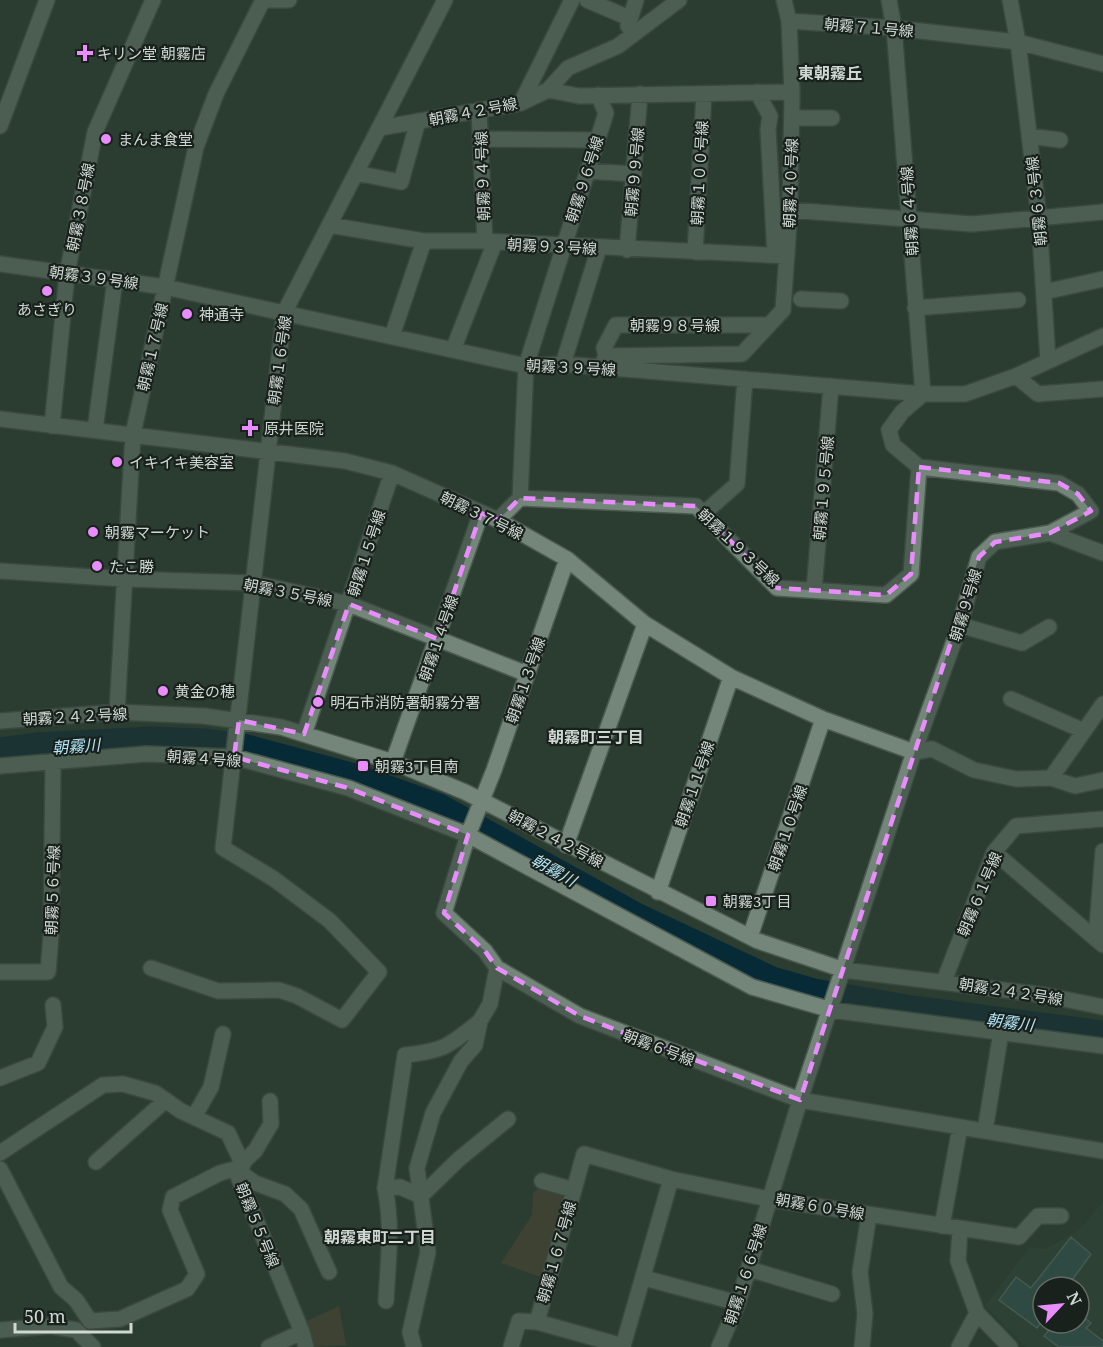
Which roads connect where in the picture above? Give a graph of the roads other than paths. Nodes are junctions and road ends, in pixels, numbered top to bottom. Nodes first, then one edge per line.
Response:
1 (47, 0) edge
2 (153, 0) edge
3 (263, 0) edge
4 (289, 0) edge
5 (444, 0) edge
6 (572, 0) edge
7 (587, 0) edge
8 (636, 0) edge
9 (679, 0) edge
10 (784, 0) edge
11 (889, 0) edge
12 (1011, 0) edge
13 (629, 18) junction
14 (789, 21) junction
15 (894, 28) junction
16 (626, 40) junction
17 (1018, 42) junction
18 (1103, 64) edge
19 (548, 90) junction
20 (757, 92) junction
21 (792, 92) junction
22 (640, 94) junction
23 (704, 94) junction
24 (598, 95) junction
25 (521, 103) junction
26 (479, 110) junction
27 (792, 118) junction
28 (832, 118) dead end
29 (418, 121) junction
30 (0, 126) edge
31 (380, 128) junction
32 (1029, 136) junction
33 (481, 139) junction
34 (597, 140) junction
35 (1060, 140) dead end
36 (587, 171) junction
37 (356, 173) junction
38 (634, 174) junction
39 (790, 210) junction
40 (1103, 212) edge
41 (1039, 218) junction
42 (910, 220) junction
43 (329, 225) junction
44 (424, 242) junction
45 (490, 242) junction
46 (562, 247) junction
47 (599, 249) junction
48 (627, 250) junction
49 (695, 252) junction
50 (781, 256) junction
51 (0, 264) edge
52 (67, 274) junction
53 (1103, 279) edge
54 (115, 280) junction
55 (165, 287) junction
56 (1044, 292) junction
57 (801, 299) dead end
58 (1018, 300) dead end
59 (841, 301) dead end
60 (915, 308) junction
61 (284, 313) junction
62 (768, 325) junction
63 (392, 336) junction
64 (1103, 336) edge
65 (453, 350) junction
66 (1048, 361) junction
67 (603, 362) junction
68 (563, 364) junction
69 (526, 366) junction
70 (1016, 375) junction
71 (745, 379) junction
72 (831, 386) junction
73 (1103, 388) edge
74 (923, 394) junction
75 (0, 419) edge
76 (52, 426) junction
77 (95, 429) junction
78 (133, 434) junction
79 (266, 452) junction
80 (919, 467) junction
81 (392, 473) junction
82 (520, 498) junction
83 (1097, 510) edge
84 (481, 513) junction
85 (703, 513) junction
86 (498, 520) junction
87 (1050, 533) junction
88 (1103, 553) edge
89 (567, 559) junction
90 (0, 571) edge
91 (125, 579) junction
92 (254, 583) junction
93 (814, 590) junction
94 (349, 604) junction
95 (645, 624) junction
96 (960, 625) junction
97 (1049, 627) dead end
98 (438, 639) junction
99 (527, 675) junction
100 (731, 677) junction
101 (1011, 699) dead end
102 (1103, 704) edge
103 (117, 712) junction
104 (0, 720) edge
105 (238, 720) junction
106 (823, 720) junction
107 (1084, 731) junction
108 (304, 734) junction
109 (914, 752) junction
110 (234, 755) junction
111 (54, 761) junction
112 (393, 762) junction
113 (0, 766) edge
114 (1051, 778) junction
115 (1103, 780) edge
116 (480, 807) junction
117 (1103, 819) edge
118 (469, 833) junction
119 (566, 845) junction
120 (1103, 851) edge
121 (994, 852) junction
122 (658, 892) junction
123 (750, 937) junction
124 (1099, 942) edge
125 (151, 968) dead end
126 (497, 968) junction
127 (844, 970) junction
128 (0, 972) edge
129 (944, 981) junction
130 (53, 1005) dead end
131 (832, 1007) junction
132 (1103, 1007) edge
133 (480, 1021) junction
134 (1001, 1032) junction
135 (223, 1034) dead end
136 (1103, 1046) edge
137 (0, 1078) edge
138 (166, 1100) junction
139 (800, 1100) junction
140 (270, 1101) dead end
141 (194, 1117) junction
142 (508, 1119) dead end
143 (960, 1127) junction
144 (985, 1131) junction
145 (1103, 1151) edge
146 (0, 1153) edge
147 (96, 1162) dead end
148 (239, 1167) junction
149 (0, 1168) edge
150 (670, 1179) junction
151 (542, 1181) dead end
152 (385, 1188) junction
153 (574, 1190) junction
154 (421, 1196) junction
155 (769, 1199) junction
156 (869, 1215) junction
157 (1060, 1216) dead end
158 (942, 1226) junction
159 (960, 1228) junction
160 (749, 1269) junction
161 (329, 1272) dead end
162 (645, 1278) junction
163 (832, 1294) dead end
164 (386, 1301) dead end
165 (738, 1303) junction
166 (977, 1313) junction
167 (537, 1322) junction
168 (0, 1330) edge
169 (304, 1340) edge
170 (93, 1347) edge
171 (269, 1347) edge
172 (414, 1347) edge
173 (511, 1347) edge
174 (719, 1347) edge
175 (862, 1347) edge
176 (959, 1347) edge
177 (1010, 1347) edge

1 - 30 street
2 - 52 street, 朝霧３８号線
3 - 4 street
3 - 55 street, 朝霧１７号線
5 - 31 street, 朝霧１６号線
6 - 25 street
7 - 13 street
8 - 13 street
9 - 16 street, 朝霧４２号線
10 - 14 street
11 - 15 street, 朝霧６４号線
12 - 17 street, 朝霧６３号線
13 - 16 street
14 - 15 street, 朝霧７１号線
14 - 21 street
15 - 17 street, 朝霧７１号線
15 - 42 street, 朝霧６４号線
16 - 19 street, 朝霧４２号線
17 - 18 street, 朝霧７１号線
17 - 32 street, 朝霧６３号線
19 - 24 street
19 - 25 street, 朝霧４２号線
20 - 21 street
20 - 23 street
20 - 50 street
21 - 27 street, 朝霧４０号線
22 - 23 street
22 - 24 street
22 - 38 street, 朝霧９９号線
23 - 49 street, 朝霧１００号線
24 - 34 street, 朝霧９６号線
25 - 26 street, 朝霧４２号線
26 - 29 street, 朝霧４２号線
26 - 33 street, 朝霧９４号線
27 - 28 street
27 - 39 street, 朝霧４０号線
29 - 31 street, 朝霧４２号線
29 - 37 street
31 - 37 street, 朝霧１６号線
32 - 35 street
32 - 41 street, 朝霧６３号線
33 - 34 street
33 - 45 street, 朝霧９４号線
34 - 36 street, 朝霧９６号線
36 - 38 street
36 - 46 street, 朝霧９６号線
37 - 43 street, 朝霧１６号線
38 - 48 street, 朝霧９９号線
39 - 42 street
39 - 50 street, 朝霧４０号線
40 - 41 street
41 - 42 street
41 - 56 street, 朝霧６３号線
42 - 60 street, 朝霧６４号線
43 - 44 street, 朝霧９３号線
43 - 61 street, 朝霧１６号線
44 - 45 street, 朝霧９３号線
44 - 63 street
45 - 46 street, 朝霧９３号線
45 - 65 street, 朝霧９４号線
46 - 47 street, 朝霧９３号線
46 - 69 street, 朝霧９６号線
47 - 48 street, 朝霧９３号線
47 - 68 street
48 - 49 street, 朝霧９３号線
49 - 50 street, 朝霧９３号線
50 - 62 street, 朝霧４０号線
51 - 52 street, 朝霧３９号線
52 - 54 street, 朝霧３９号線
52 - 76 street, 朝霧３８号線
53 - 56 street
54 - 55 street, 朝霧３９号線
54 - 77 street
55 - 61 street, 朝霧３９号線
55 - 78 street, 朝霧１７号線
56 - 66 street, 朝霧６３号線
57 - 59 street
58 - 60 street
60 - 74 street, 朝霧６４号線
61 - 63 street, 朝霧３９号線
61 - 79 street, 朝霧１６号線
62 - 67 street, 朝霧４０号線
62 - 67 street, 朝霧９８号線
63 - 65 street, 朝霧３９号線
64 - 66 street, 朝霧３９号線
65 - 69 street, 朝霧３９号線
66 - 70 street, 朝霧３９号線
67 - 68 street, 朝霧３９号線
67 - 71 street, 朝霧３９号線
68 - 69 street, 朝霧３９号線
69 - 82 street, 朝霧９６号線
70 - 73 street
70 - 74 street, 朝霧３９号線
71 - 72 street, 朝霧３９号線
71 - 85 street
72 - 74 street, 朝霧３９号線
72 - 93 street, 朝霧１９５号線
74 - 80 street
75 - 76 street, 朝霧３７号線
76 - 77 street, 朝霧３７号線
77 - 78 street, 朝霧３７号線
78 - 79 street, 朝霧３７号線
78 - 91 street, 朝霧１７号線
79 - 81 street, 朝霧３７号線
79 - 92 street, 朝霧１６号線
80 - 83 street, 朝霧９号線
80 - 93 street, 朝霧１９３号線
81 - 84 street, 朝霧３７号線
81 - 94 street, 朝霧１５号線
82 - 85 street, 朝霧１９３号線
82 - 86 street
83 - 87 street, 朝霧９号線
84 - 86 street, 朝霧３７号線
84 - 98 street, 朝霧１４号線
85 - 93 street, 朝霧１９３号線
86 - 89 street, 朝霧３７号線
87 - 88 street
87 - 96 street, 朝霧９号線
89 - 95 street, 朝霧３７号線
89 - 99 street, 朝霧１３号線
90 - 91 street, 朝霧３５号線
91 - 92 street, 朝霧３５号線
91 - 103 street, 朝霧１７号線
92 - 94 street, 朝霧３５号線
92 - 105 street, 朝霧１６号線
94 - 98 street, 朝霧３５号線
94 - 108 street, 朝霧１５号線
95 - 100 street, 朝霧３７号線
95 - 119 street
96 - 97 street
96 - 109 street, 朝霧９号線
98 - 99 street, 朝霧３５号線
98 - 112 street, 朝霧１４号線
99 - 116 street, 朝霧１３号線
100 - 106 street, 朝霧３７号線
100 - 122 street, 朝霧１１号線
101 - 107 street
102 - 107 street
103 - 104 street, 朝霧２４２号線
103 - 105 street, 朝霧２４２号線
105 - 108 street, 朝霧２４２号線
105 - 110 street, 朝霧１６号線
106 - 109 street, 朝霧３７号線
106 - 123 street, 朝霧１０号線
107 - 114 street
108 - 112 street, 朝霧２４２号線
109 - 114 street, 朝霧３７号線
109 - 127 street, 朝霧９号線
110 - 111 street, 朝霧４号線
110 - 118 street, 朝霧４号線
110 - 125 street, 朝霧１６号線
111 - 113 street, 朝霧４号線
111 - 128 street, 朝霧５６号線
112 - 116 street, 朝霧２４２号線
114 - 115 street, 朝霧３７号線
116 - 118 street, 朝霧１３号線
116 - 119 street, 朝霧２４２号線
117 - 121 street, 朝霧６１号線
118 - 126 street, 朝霧６号線
118 - 131 street, 朝霧４号線
119 - 122 street, 朝霧２４２号線
120 - 124 street
121 - 124 street
121 - 129 street, 朝霧６１号線
122 - 123 street, 朝霧２４２号線
123 - 127 street, 朝霧２４２号線
126 - 133 street
126 - 139 street, 朝霧６号線
127 - 129 street, 朝霧２４２号線
127 - 131 street, 朝霧６０号線
129 - 132 street, 朝霧２４２号線
130 - 137 street
131 - 134 street, 朝霧４号線
131 - 139 street, 朝霧６０号線
133 - 152 street
133 - 154 street
134 - 136 street, 朝霧４号線
134 - 144 street
135 - 141 street
138 - 141 street
138 - 146 street
138 - 147 street
139 - 143 street, 朝霧６号線
139 - 155 street, 朝霧６０号線
140 - 148 street
141 - 148 street
142 - 154 street
143 - 144 street, 朝霧６号線
143 - 158 street
144 - 145 street, 朝霧６号線
148 - 149 street, 朝霧５５号線
148 - 161 street
148 - 169 street, 朝霧５５号線
150 - 153 street, 朝霧１６７号線
150 - 155 street, 朝霧１６７号線
150 - 162 street, 朝霧１６７号線
151 - 153 street
152 - 154 street
152 - 164 street
153 - 167 street, 朝霧１６７号線
154 - 172 street
155 - 156 street, 朝霧６０号線
155 - 160 street, 朝霧１６６号線
156 - 158 street, 朝霧６０号線
156 - 175 street
157 - 159 street, 朝霧６０号線
158 - 159 street, 朝霧６０号線
159 - 166 street
160 - 163 street
160 - 165 street, 朝霧１６６号線
162 - 165 street
162 - 167 street, 朝霧１６７号線
165 - 174 street, 朝霧１６６号線
166 - 176 street
166 - 177 street
167 - 173 street
168 - 170 street
169 - 171 street

